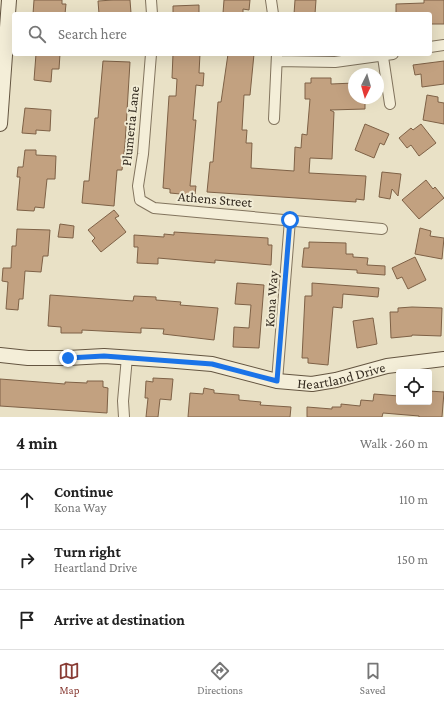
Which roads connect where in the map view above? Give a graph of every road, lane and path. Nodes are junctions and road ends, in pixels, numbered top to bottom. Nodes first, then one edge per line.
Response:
1 (9, 0) edge
2 (151, 0) edge
3 (272, 0) edge
4 (152, 12) edge
5 (273, 12) edge
6 (444, 45) edge
7 (432, 47) edge
8 (151, 56) edge
9 (386, 56) edge
10 (383, 57) junction
11 (277, 58) edge
12 (390, 104) dead end
13 (274, 118) dead end
14 (0, 124) edge
15 (140, 200) joint
16 (290, 220) junction
17 (382, 228) dead end
18 (0, 355) edge
19 (127, 357) junction
20 (444, 359) edge
21 (277, 381) junction
22 (124, 417) edge

1 - 14 street
2 - 4 street
3 - 5 street
6 - 7 street
8 - 15 street, Plumeria Lane
9 - 10 street
10 - 11 street
10 - 12 street
11 - 13 street
15 - 16 street, Athens Street
16 - 17 street, Athens Street
16 - 21 street, Kona Way
18 - 19 street, Heartland Drive
19 - 21 street, Heartland Drive
19 - 22 street
20 - 21 street, Heartland Drive

